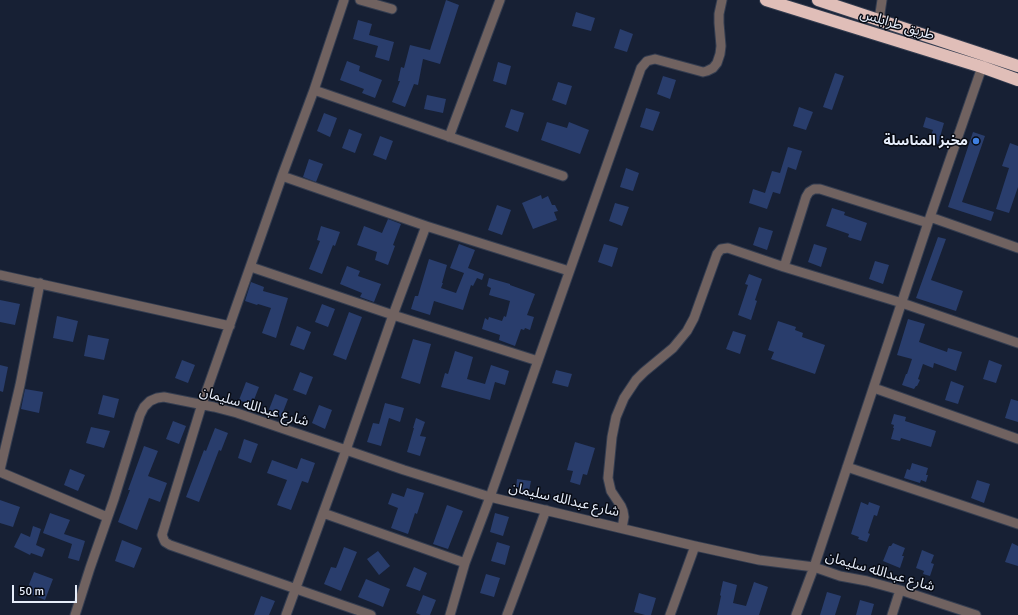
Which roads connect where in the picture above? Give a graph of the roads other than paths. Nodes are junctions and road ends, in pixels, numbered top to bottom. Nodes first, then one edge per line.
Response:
1 (344, 0) edge
2 (360, 0) edge
3 (500, 0) edge
4 (722, 0) edge
5 (766, 0) edge
6 (818, 0) edge
7 (882, 0) edge
8 (392, 9) dead end
9 (879, 20) junction
10 (1018, 66) edge
11 (982, 67) junction
12 (1018, 80) edge
13 (314, 90) junction
14 (449, 137) junction
15 (282, 176) junction
16 (563, 176) dead end
17 (929, 220) junction
18 (426, 226) junction
19 (1018, 248) edge
20 (251, 267) junction
21 (784, 267) junction
22 (569, 271) junction
23 (0, 275) edge
24 (40, 284) junction
25 (902, 303) junction
26 (393, 314) junction
27 (230, 326) junction
28 (1018, 344) edge
29 (538, 362) junction
30 (874, 388) junction
31 (202, 404) junction
32 (1018, 439) edge
33 (346, 450) junction
34 (847, 467) junction
35 (0, 471) edge
36 (490, 497) junction
37 (546, 510) junction
38 (323, 513) junction
39 (107, 517) junction
40 (1018, 524) edge
41 (622, 528) junction
42 (695, 546) junction
43 (465, 563) junction
44 (814, 567) junction
45 (296, 589) junction
46 (900, 590) junction
47 (75, 615) edge
48 (286, 615) edge
49 (371, 615) edge
50 (450, 615) edge
51 (508, 615) edge
52 (670, 615) edge
53 (796, 615) edge
54 (892, 615) edge
55 (976, 615) edge

1 - 13 street
2 - 8 street
3 - 14 street
4 - 22 street
5 - 11 highway, طريق طرابلس
6 - 9 highway
7 - 9 street
9 - 10 highway
11 - 12 highway, طريق طرابلس
11 - 17 street
13 - 14 street
13 - 15 street
14 - 16 street
15 - 18 street
15 - 20 street
17 - 19 street
17 - 21 street
17 - 25 street
18 - 22 street
18 - 26 street
20 - 26 street
20 - 27 street
21 - 25 street
21 - 41 street
22 - 29 street
23 - 24 street
24 - 27 street
24 - 35 street
25 - 28 street
25 - 30 street
26 - 29 street
26 - 33 street
27 - 31 street
29 - 36 street
30 - 32 street
30 - 34 street
31 - 33 street, شارع عبدالله سليمان
31 - 39 street, شارع عبدالله سليمان
31 - 45 street
33 - 36 street, شارع عبدالله سليمان
33 - 38 street
34 - 40 street
34 - 44 street
35 - 39 street
36 - 37 street, شارع عبدالله سليمان
36 - 43 street
37 - 41 street, شارع عبدالله سليمان
37 - 51 street
38 - 43 street
38 - 45 street
39 - 47 street
41 - 42 street, شارع عبدالله سليمان
42 - 44 street, شارع عبدالله سليمان
42 - 52 street
43 - 50 street
44 - 46 street, شارع عبدالله سليمان
44 - 53 street
45 - 48 street
45 - 49 street
46 - 54 street
46 - 55 street, شارع عبدالله سليمان

